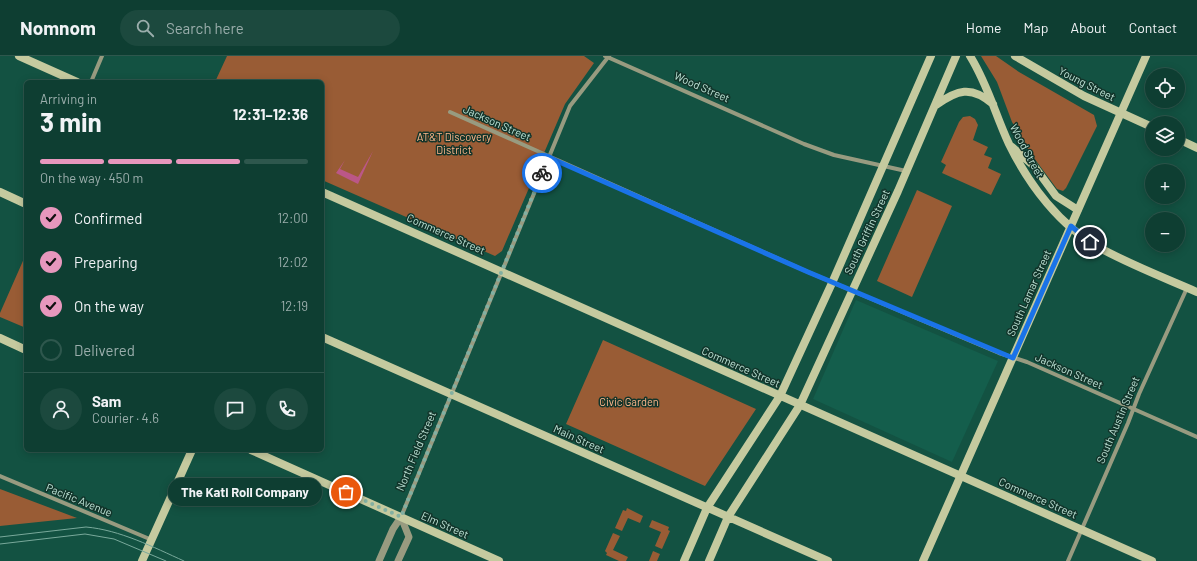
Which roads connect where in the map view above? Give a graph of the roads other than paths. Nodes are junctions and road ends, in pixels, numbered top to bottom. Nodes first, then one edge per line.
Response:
1 (19, 56) edge
2 (102, 56) edge
3 (608, 56) edge
4 (931, 56) edge
5 (956, 56) edge
6 (970, 56) edge
7 (1015, 56) edge
8 (1146, 56) edge
9 (73, 80) edge
10 (92, 80) edge
11 (993, 104) junction
12 (935, 105) junction
13 (450, 112) dead end
14 (1120, 113) junction
15 (1145, 124) edge
16 (1185, 142) edge
17 (1010, 145) junction
18 (1197, 148) edge
19 (548, 157) junction
20 (882, 166) junction
21 (906, 171) junction
22 (0, 192) edge
23 (324, 193) edge
24 (24, 203) edge
25 (1078, 210) junction
26 (1071, 226) junction
27 (502, 271) junction
28 (832, 283) junction
29 (1187, 288) junction
30 (852, 291) junction
31 (1197, 292) edge
32 (0, 338) edge
33 (324, 338) edge
34 (24, 349) edge
35 (1013, 358) junction
36 (451, 394) junction
37 (780, 396) junction
38 (800, 405) junction
39 (1134, 409) junction
40 (1197, 437) edge
41 (191, 452) edge
42 (255, 452) edge
43 (0, 476) edge
44 (960, 476) junction
45 (707, 508) junction
46 (401, 517) junction
47 (728, 517) junction
48 (1082, 529) junction
49 (152, 540) junction
50 (142, 561) edge
51 (379, 561) edge
52 (398, 561) edge
53 (499, 561) edge
54 (684, 561) edge
55 (708, 561) edge
56 (828, 561) edge
57 (923, 561) edge
58 (1068, 561) edge
59 (1152, 561) edge

1 - 9 main road
2 - 10 street
3 - 19 street, North Field Street
3 - 20 street, Wood Street
4 - 20 main road, South Griffin Street
5 - 12 main road, South Griffin Street
6 - 11 main road, Wood Street
7 - 14 main road, Young Street
8 - 14 main road, South Lamar Street
11 - 12 main road
11 - 17 main road, Wood Street
12 - 21 main road, South Griffin Street
13 - 19 street, Jackson Street
14 - 15 main road, Young Street
14 - 25 main road, South Lamar Street
16 - 18 main road
17 - 25 main road
17 - 26 main road, Wood Street
19 - 27 street, North Field Street
19 - 28 street, Jackson Street
20 - 21 street, Wood Street
20 - 28 main road, South Griffin Street
21 - 30 main road, South Griffin Street
22 - 24 main road
23 - 27 main road, Commerce Street
25 - 26 main road, South Lamar Street
26 - 29 main road, Wood Street
26 - 35 main road, South Lamar Street
27 - 36 street, North Field Street
27 - 37 main road, Commerce Street
28 - 30 street, Jackson Street
28 - 37 main road, South Griffin Street
29 - 31 main road, Wood Street
29 - 39 street, South Austin Street
30 - 35 street, Jackson Street
30 - 38 main road, South Griffin Street
32 - 34 main road
33 - 36 main road, Main Street
35 - 39 street, Jackson Street
35 - 44 main road, South Lamar Street
36 - 45 main road, Main Street
36 - 46 street, North Field Street
37 - 38 main road, Commerce Street
37 - 45 main road, South Griffin Street
38 - 44 main road, Commerce Street
38 - 47 main road, South Griffin Street
39 - 40 street, Jackson Street
39 - 48 street, South Austin Street
41 - 49 main road
42 - 46 main road, Elm Street
43 - 49 street, Pacific Avenue
44 - 48 main road, Commerce Street
44 - 57 main road, South Lamar Street
45 - 47 main road, Main Street
45 - 54 main road, South Griffin Street
46 - 51 street, North Field Street
46 - 52 street
46 - 53 main road, Elm Street
47 - 55 main road, South Griffin Street
47 - 56 main road, Main Street
48 - 58 street, South Austin Street
48 - 59 main road, Commerce Street
49 - 50 main road

